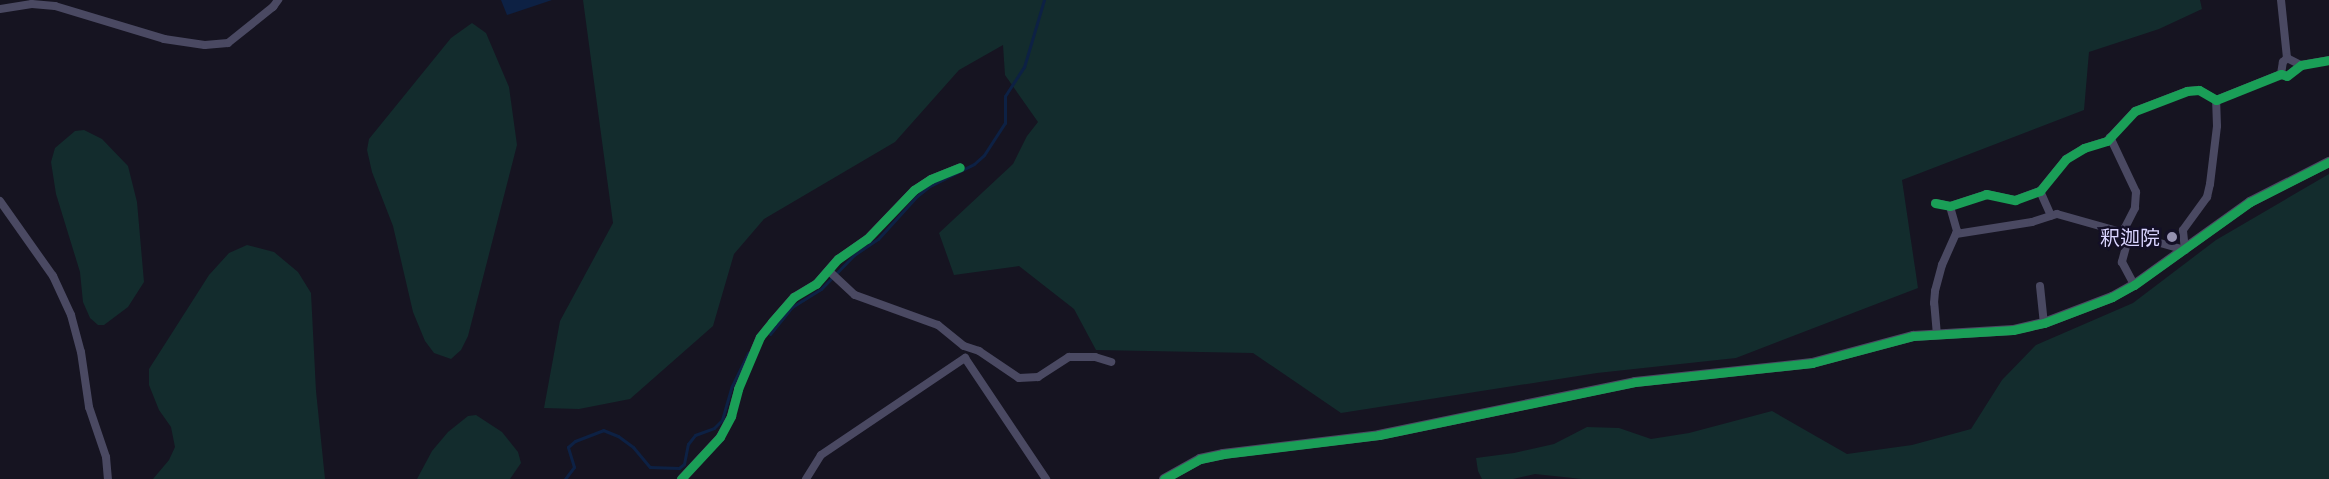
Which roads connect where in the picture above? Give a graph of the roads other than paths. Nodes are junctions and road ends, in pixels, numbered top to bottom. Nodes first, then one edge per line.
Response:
1 (278, 0) edge
2 (2281, 0) edge
3 (0, 9) edge
4 (2287, 58) junction
5 (2329, 60) edge
6 (2301, 65) junction
7 (2281, 74) junction
8 (2216, 100) junction
9 (2110, 137) junction
10 (2329, 162) edge
11 (960, 167) dead end
12 (2040, 191) junction
13 (0, 201) edge
14 (1935, 203) dead end
15 (1950, 206) junction
16 (2051, 216) junction
17 (1956, 234) junction
18 (2127, 234) junction
19 (2185, 250) junction
20 (829, 271) junction
21 (2133, 285) junction
22 (2040, 286) dead end
23 (2044, 323) junction
24 (1936, 335) junction
25 (964, 346) junction
26 (965, 358) junction
27 (1112, 362) dead end
28 (108, 479) edge
29 (681, 479) edge
30 (806, 479) edge
31 (1046, 479) edge
32 (1164, 479) edge

1 - 3 street
2 - 4 street
4 - 6 street
4 - 7 street
5 - 6 street
6 - 7 street
7 - 8 street
8 - 9 street
8 - 19 street
9 - 12 street
9 - 18 street
10 - 19 street
11 - 20 street
12 - 15 street
12 - 16 street
13 - 28 street
14 - 15 street
15 - 17 street
16 - 17 street
16 - 18 street
17 - 24 street
18 - 19 street
18 - 21 street
19 - 21 street
20 - 25 street
20 - 29 street
21 - 23 street
22 - 23 street
23 - 24 street
24 - 32 street
25 - 26 street
25 - 27 street
26 - 30 street
26 - 31 street

